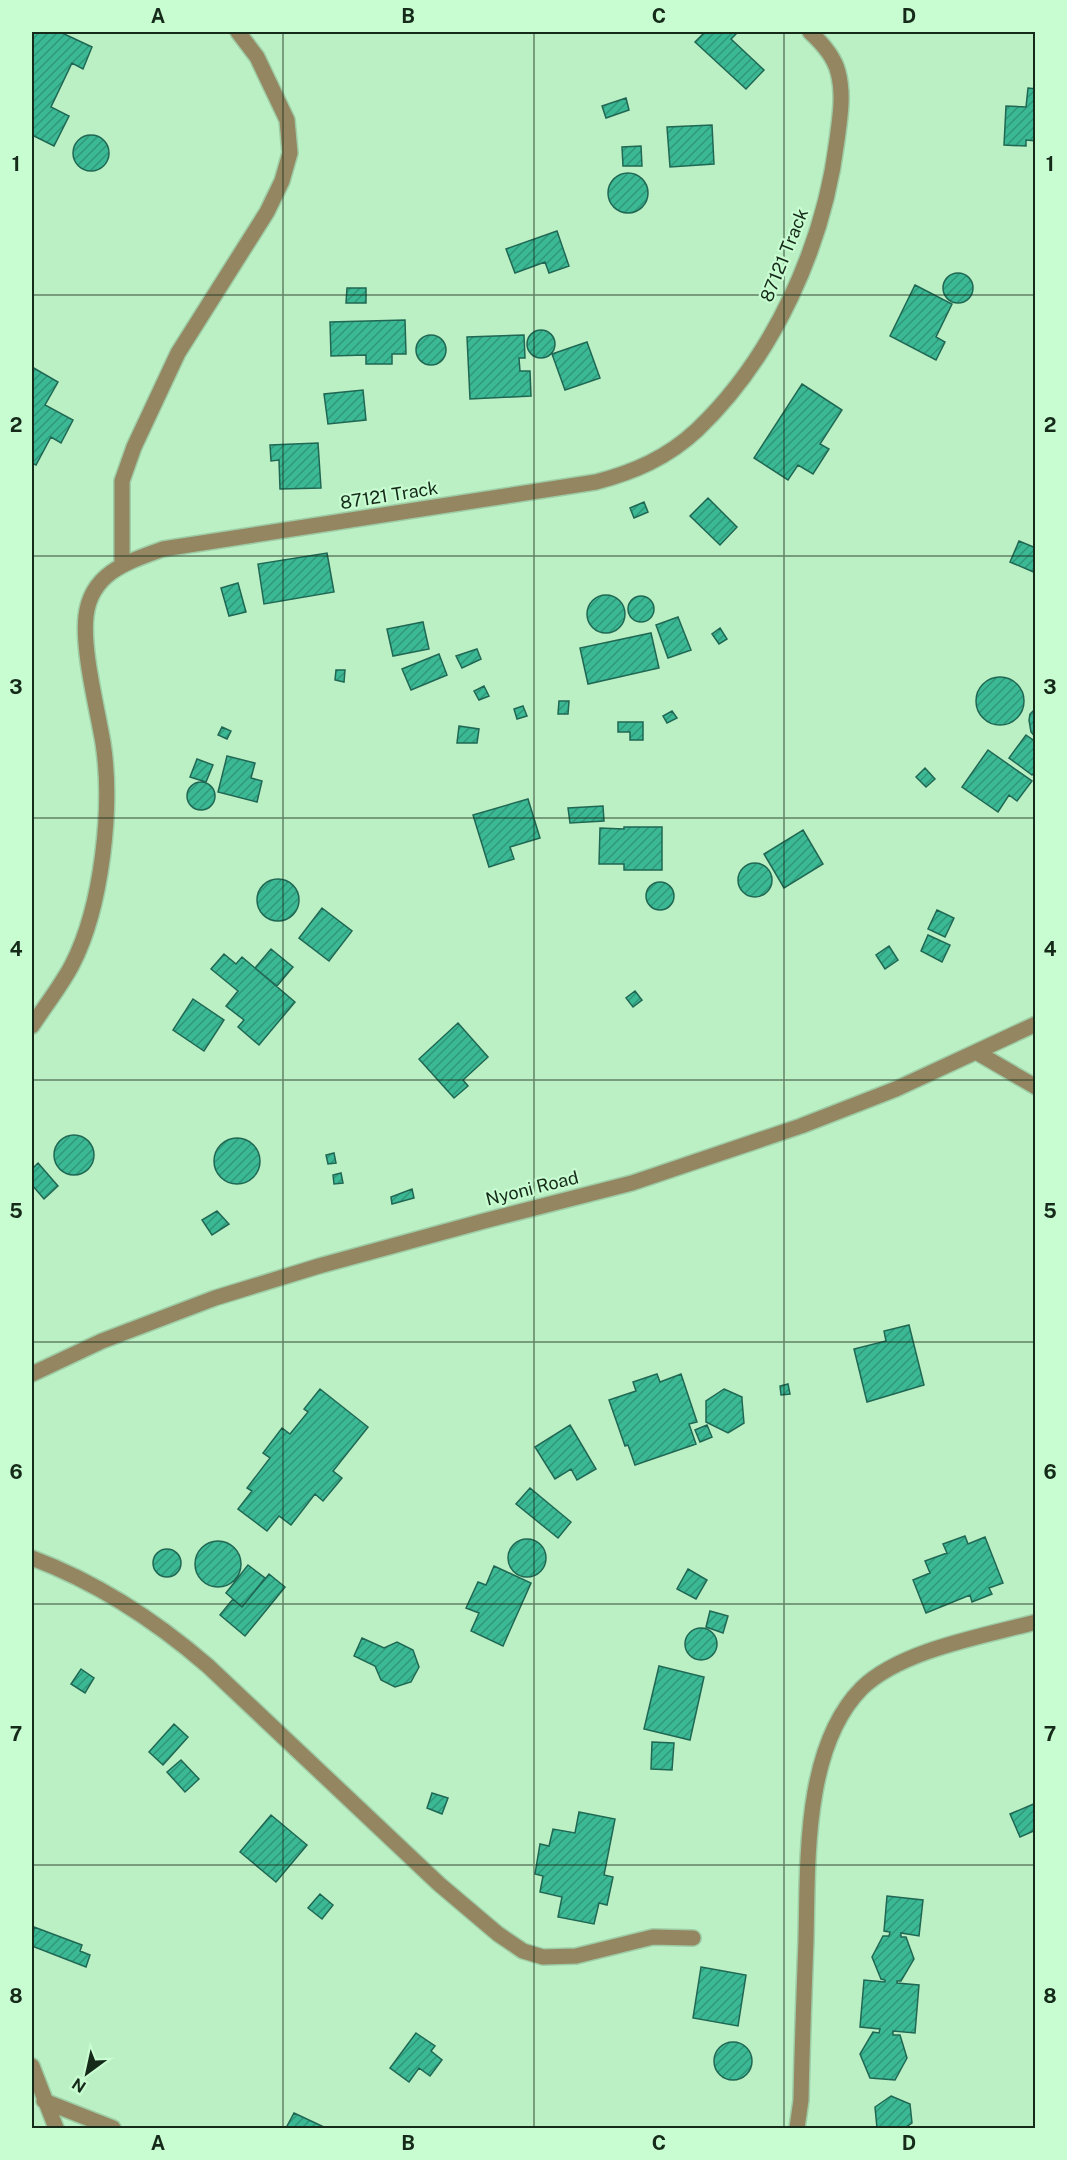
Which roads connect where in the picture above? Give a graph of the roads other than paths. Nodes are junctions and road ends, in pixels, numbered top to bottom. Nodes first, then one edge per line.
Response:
1 (238, 32) edge
2 (810, 32) edge
3 (122, 563) junction
4 (1035, 1024) edge
5 (32, 1026) edge
6 (976, 1052) junction
7 (1035, 1087) edge
8 (32, 1374) edge
9 (32, 1558) edge
10 (1035, 1622) edge
11 (693, 1938) dead end
12 (32, 2066) edge
13 (44, 2101) junction
14 (56, 2128) edge
15 (113, 2128) edge
16 (797, 2128) edge

1 - 3 street
2 - 3 street, 87121 Track
3 - 5 street, 87121 Track
4 - 6 street, Nyoni Road
6 - 7 street
6 - 8 street, Nyoni Road
9 - 11 street
10 - 16 street
12 - 13 street
13 - 14 street
13 - 15 street

